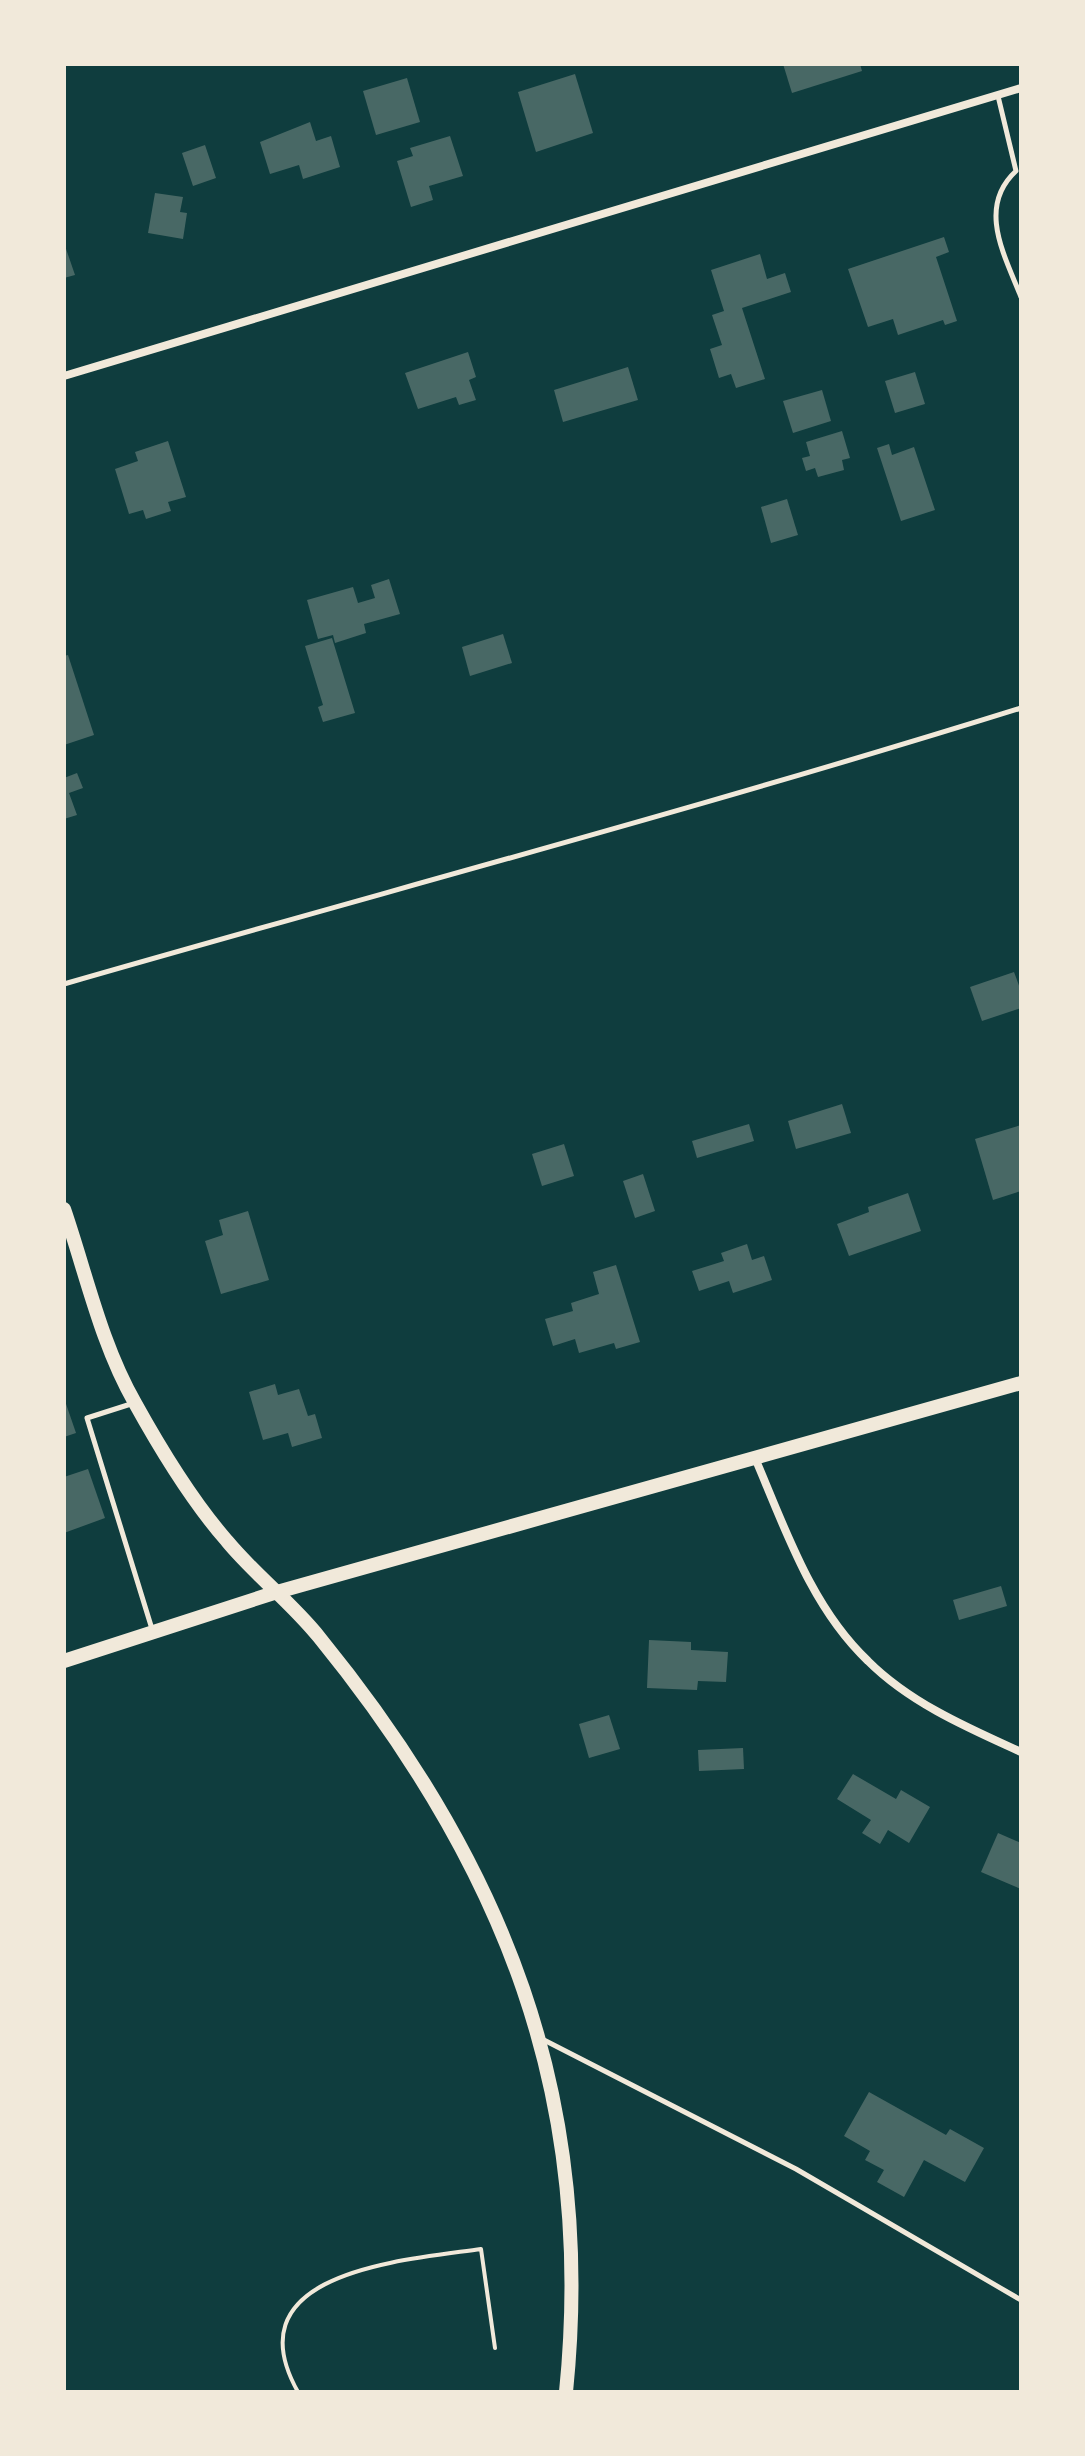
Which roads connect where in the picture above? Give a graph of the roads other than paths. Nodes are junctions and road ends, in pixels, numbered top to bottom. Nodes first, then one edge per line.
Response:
1 (1021, 88) edge
2 (997, 95) junction
3 (1021, 297) edge
4 (64, 376) edge
5 (1021, 708) edge
6 (64, 984) edge
7 (64, 1209) edge
8 (1021, 1383) edge
9 (135, 1403) junction
10 (755, 1458) junction
11 (277, 1592) junction
12 (153, 1632) junction
13 (64, 1661) edge
14 (1021, 1752) edge
15 (542, 2039) junction
16 (1021, 2300) edge
17 (566, 2392) edge

1 - 2 street
2 - 3 lane
2 - 4 street
5 - 6 lane
7 - 9 main road
8 - 10 main road
9 - 11 main road
9 - 12 lane
10 - 11 main road
10 - 14 street
11 - 12 main road
11 - 15 main road
12 - 13 main road
15 - 16 lane
15 - 17 main road

